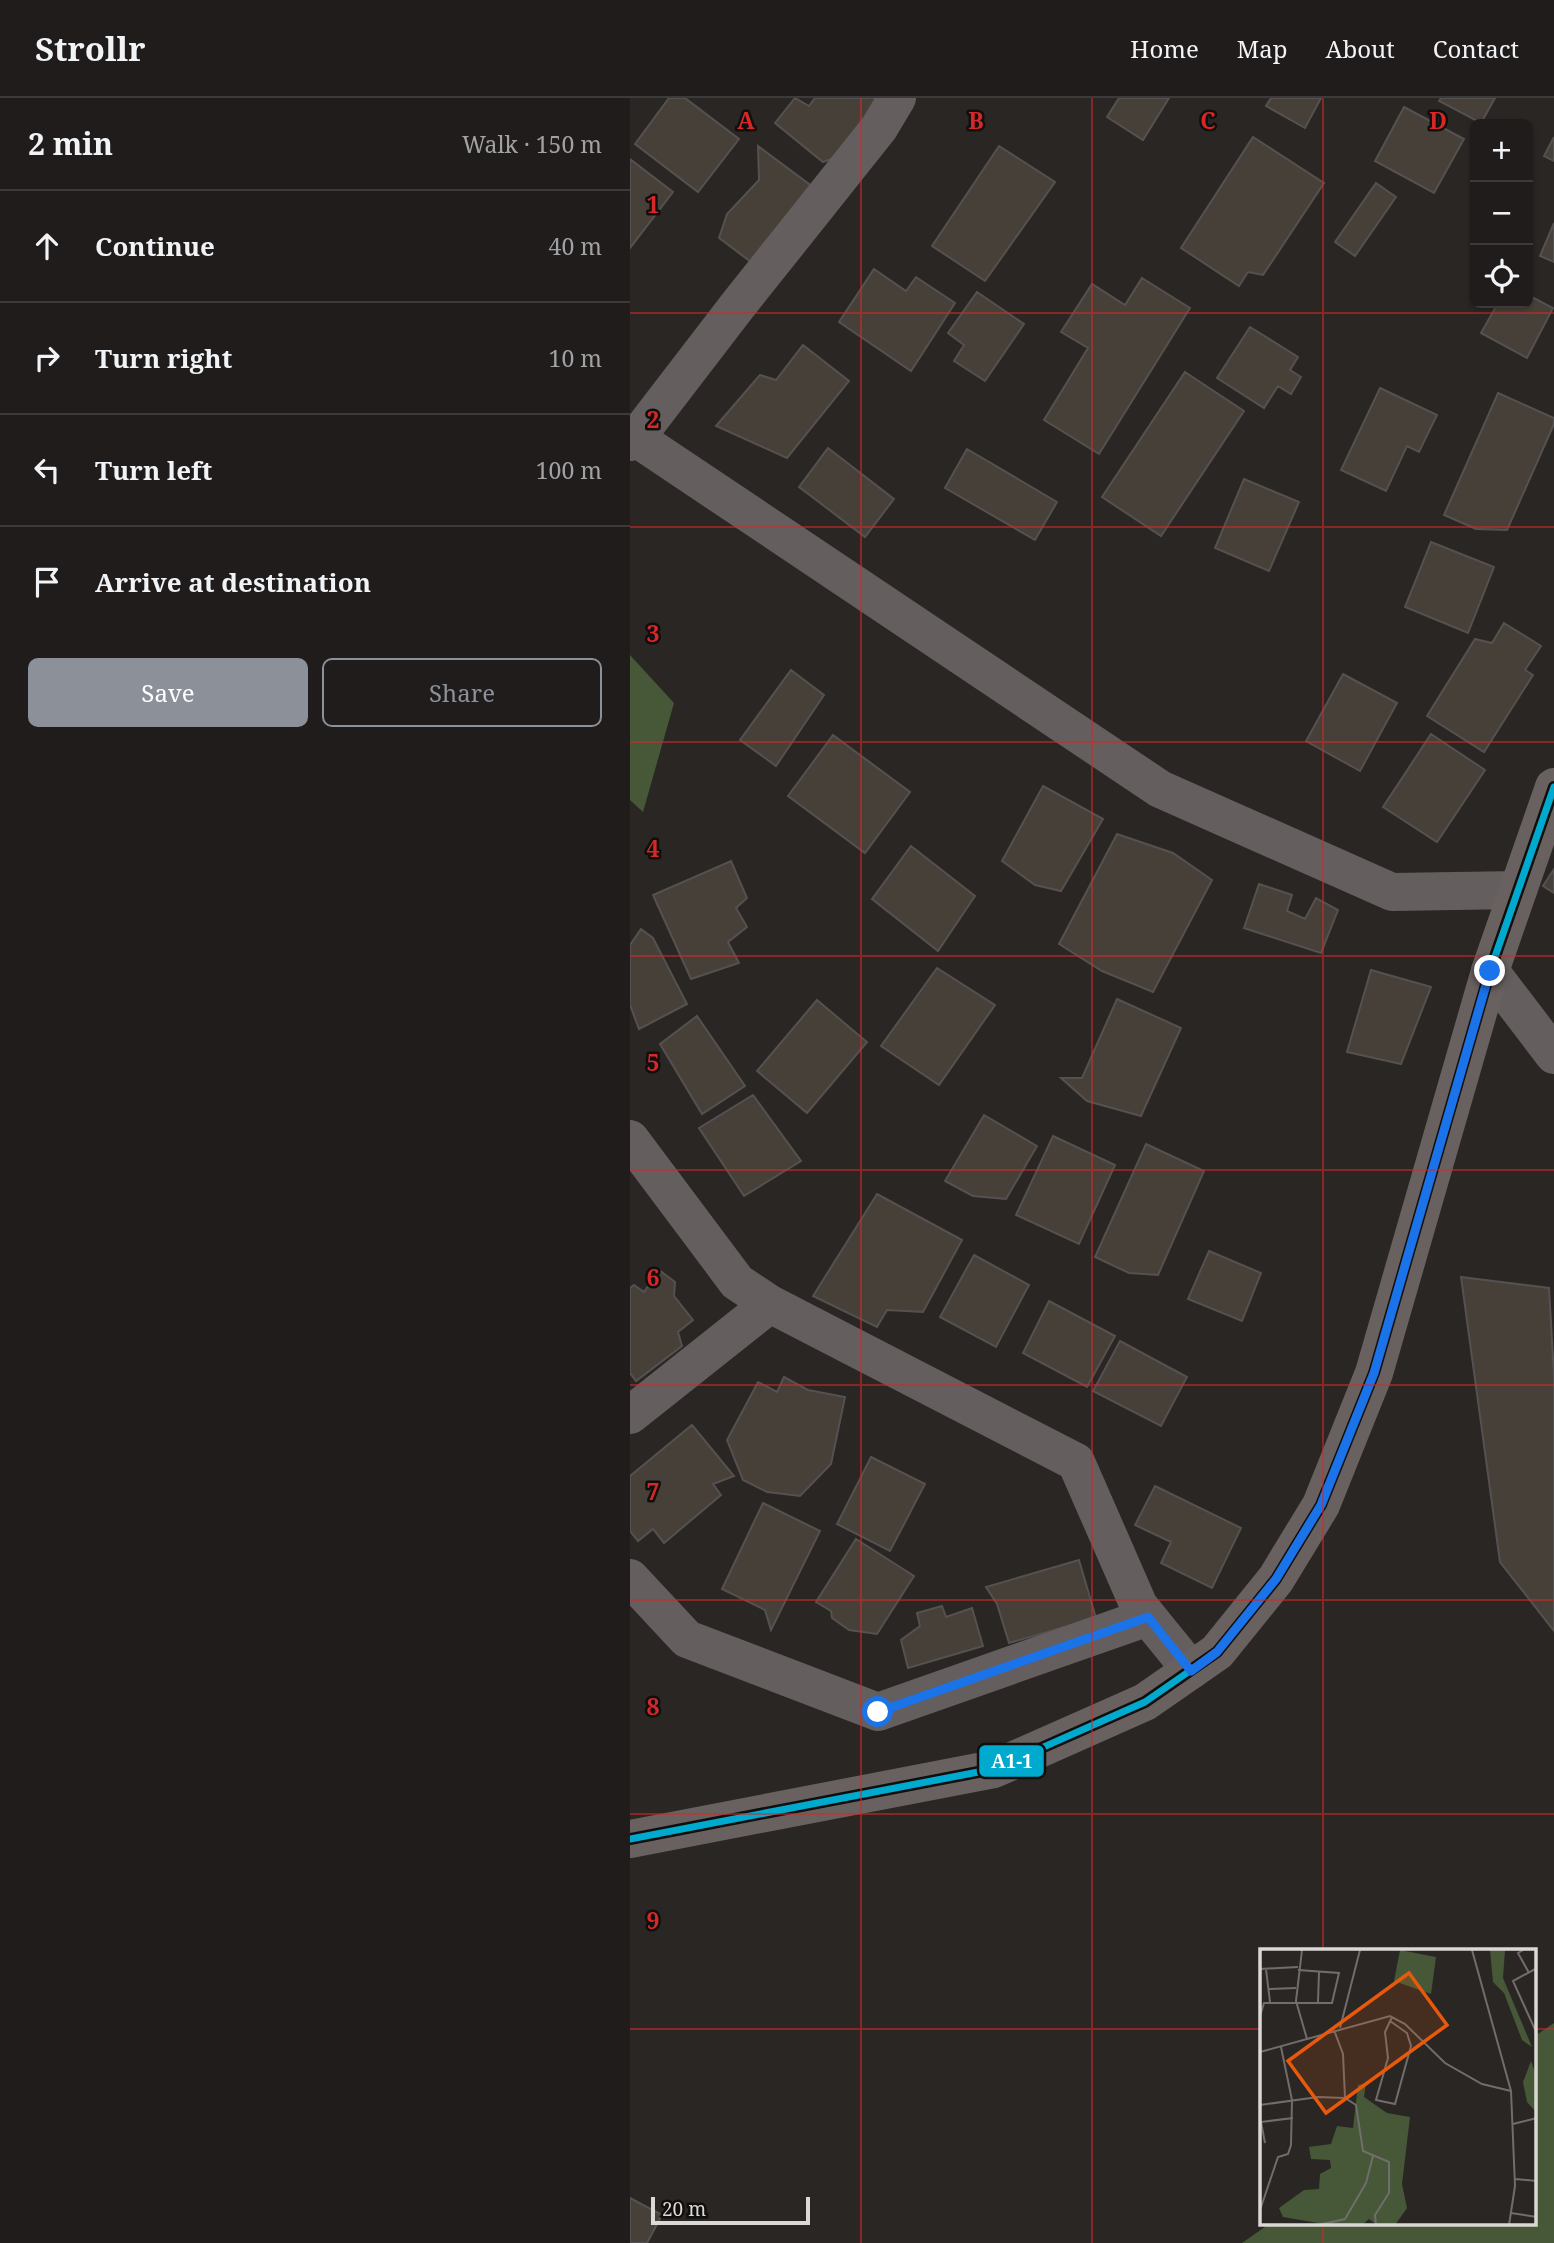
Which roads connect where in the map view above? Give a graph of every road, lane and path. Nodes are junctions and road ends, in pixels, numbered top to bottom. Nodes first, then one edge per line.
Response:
1 (897, 98) edge
2 (633, 440) edge
3 (1554, 787) edge
4 (1518, 890) junction
5 (1490, 971) junction
6 (1554, 1055) edge
7 (630, 1139) edge
8 (770, 1304) junction
9 (630, 1415) edge
10 (630, 1578) edge
11 (1148, 1617) junction
12 (1191, 1671) junction
13 (630, 1839) edge

1 - 2 street
2 - 4 street
3 - 4 street
4 - 5 street
5 - 6 street
5 - 12 street
7 - 8 street
8 - 9 street
8 - 11 street
10 - 11 street
11 - 12 street
12 - 13 street

